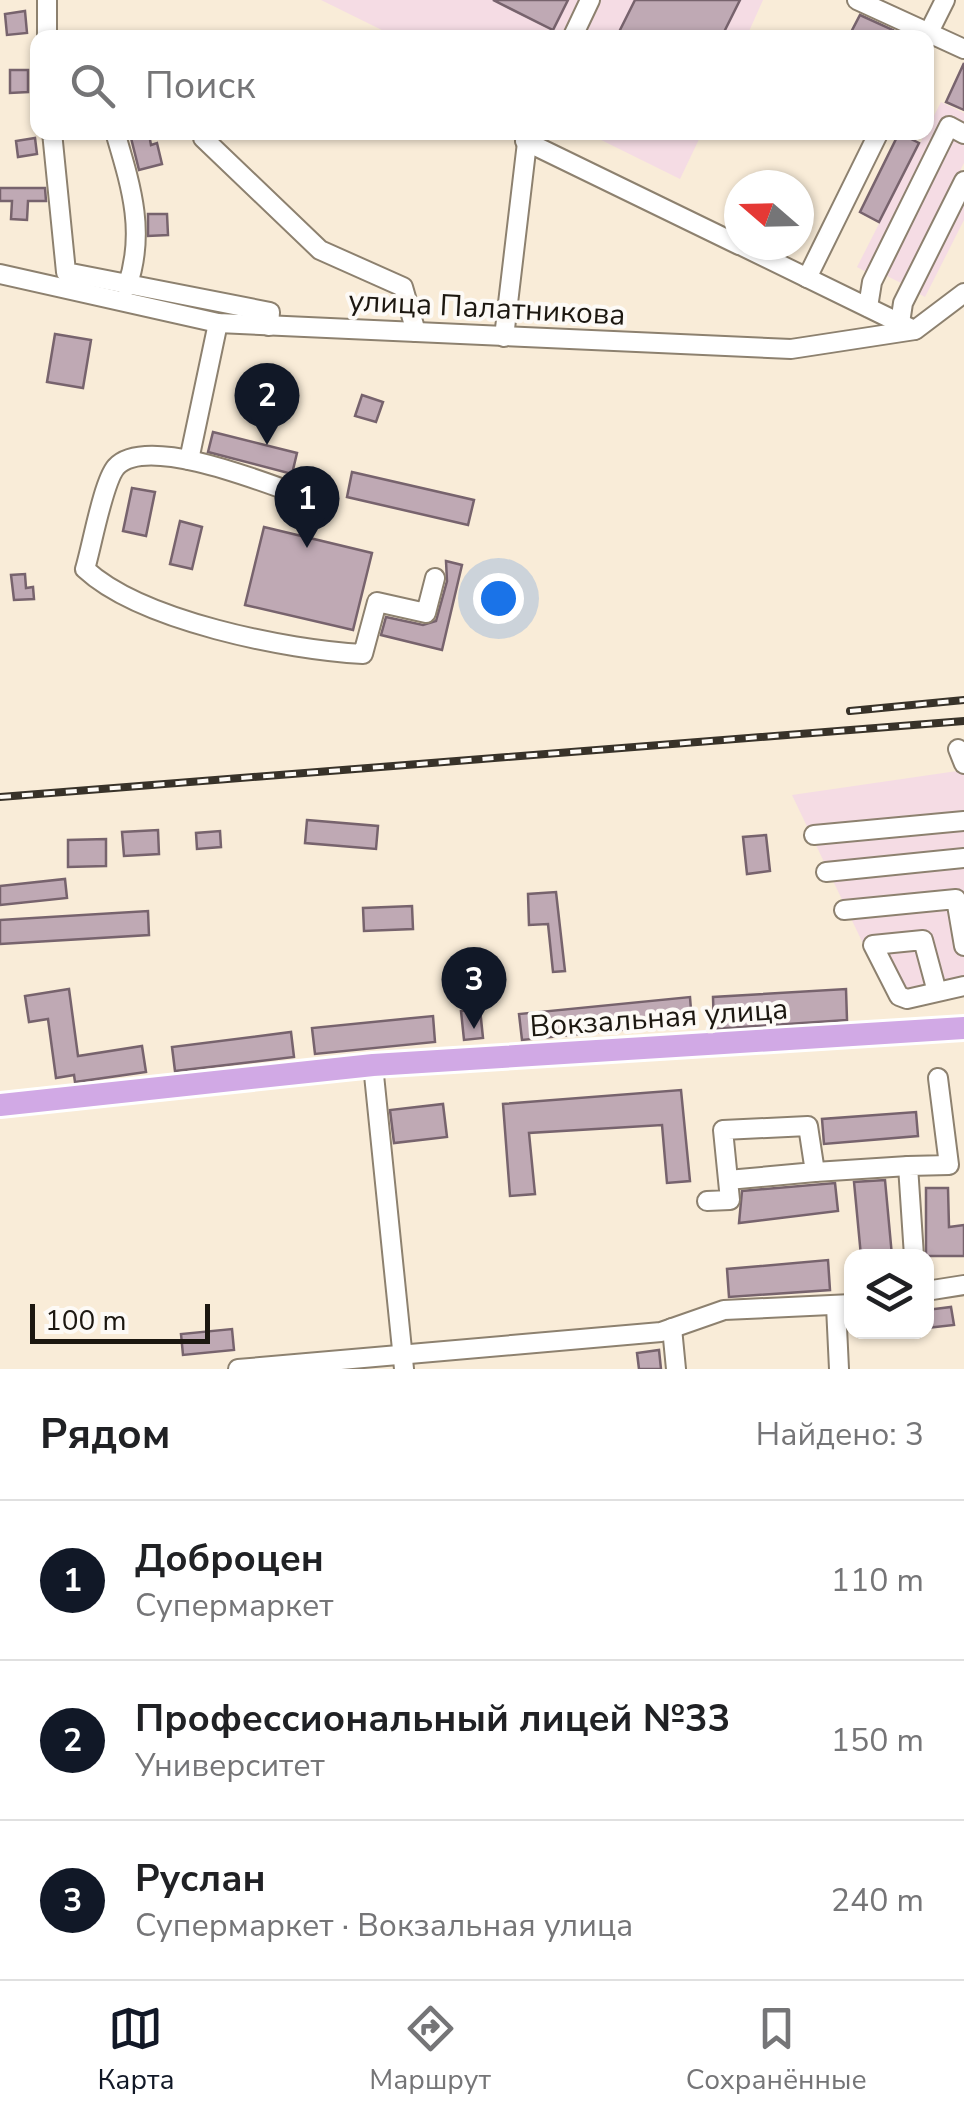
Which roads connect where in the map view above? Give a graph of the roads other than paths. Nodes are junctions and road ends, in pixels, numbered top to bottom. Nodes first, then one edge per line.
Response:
1 (47, 0) edge
2 (590, 0) edge
3 (857, 0) edge
4 (945, 0) edge
5 (47, 30) edge
6 (576, 30) edge
7 (915, 30) edge
8 (930, 30) edge
9 (934, 38) edge
10 (964, 49) edge
11 (964, 134) edge
12 (53, 140) edge
13 (117, 140) edge
14 (205, 140) edge
15 (527, 140) edge
16 (533, 140) edge
17 (875, 140) edge
18 (964, 180) edge
19 (724, 237) edge
20 (770, 260) edge
21 (0, 274) edge
22 (807, 278) junction
23 (127, 286) junction
24 (964, 293) edge
25 (868, 308) junction
26 (218, 323) junction
27 (270, 326) junction
28 (908, 327) junction
29 (416, 332) junction
30 (504, 336) junction
31 (188, 460) junction
32 (327, 505) dead end
33 (434, 578) dead end
34 (964, 821) edge
35 (814, 835) dead end
36 (964, 858) edge
37 (826, 872) dead end
38 (960, 898) edge
39 (844, 910) dead end
40 (964, 946) edge
41 (964, 986) edge
42 (938, 992) dead end
43 (964, 1028) edge
44 (373, 1065) junction
45 (938, 1078) dead end
46 (0, 1105) edge
47 (908, 1166) junction
48 (814, 1172) junction
49 (728, 1180) junction
50 (707, 1201) dead end
51 (914, 1249) edge
52 (964, 1285) edge
53 (934, 1291) edge
54 (844, 1305) edge
55 (672, 1328) junction
56 (403, 1361) edge
57 (238, 1369) edge
58 (676, 1369) edge
59 (838, 1369) edge

1 - 5 street
2 - 6 street
3 - 7 street
4 - 8 street
9 - 10 street
11 - 25 street
12 - 23 street
13 - 23 street
14 - 29 street
15 - 30 street
16 - 19 street
17 - 22 street
18 - 28 street
20 - 22 street
21 - 26 street, улица Палатникова
22 - 25 street
23 - 27 street
24 - 28 street, улица Палатникова
25 - 28 street
26 - 27 street, улица Палатникова
26 - 31 street
27 - 29 street, улица Палатникова
28 - 30 street, улица Палатникова
29 - 30 street, улица Палатникова
31 - 32 street
31 - 33 street
34 - 35 street
36 - 37 street
38 - 39 street
38 - 40 street
41 - 42 street
43 - 44 main road, Вокзальная улица
44 - 46 main road, Вокзальная улица
44 - 56 street
45 - 47 street
47 - 48 street
47 - 51 street
48 - 49 street
48 - 49 street
49 - 50 street
52 - 53 street
54 - 55 street
54 - 59 street
55 - 56 street
55 - 58 street
56 - 57 street

